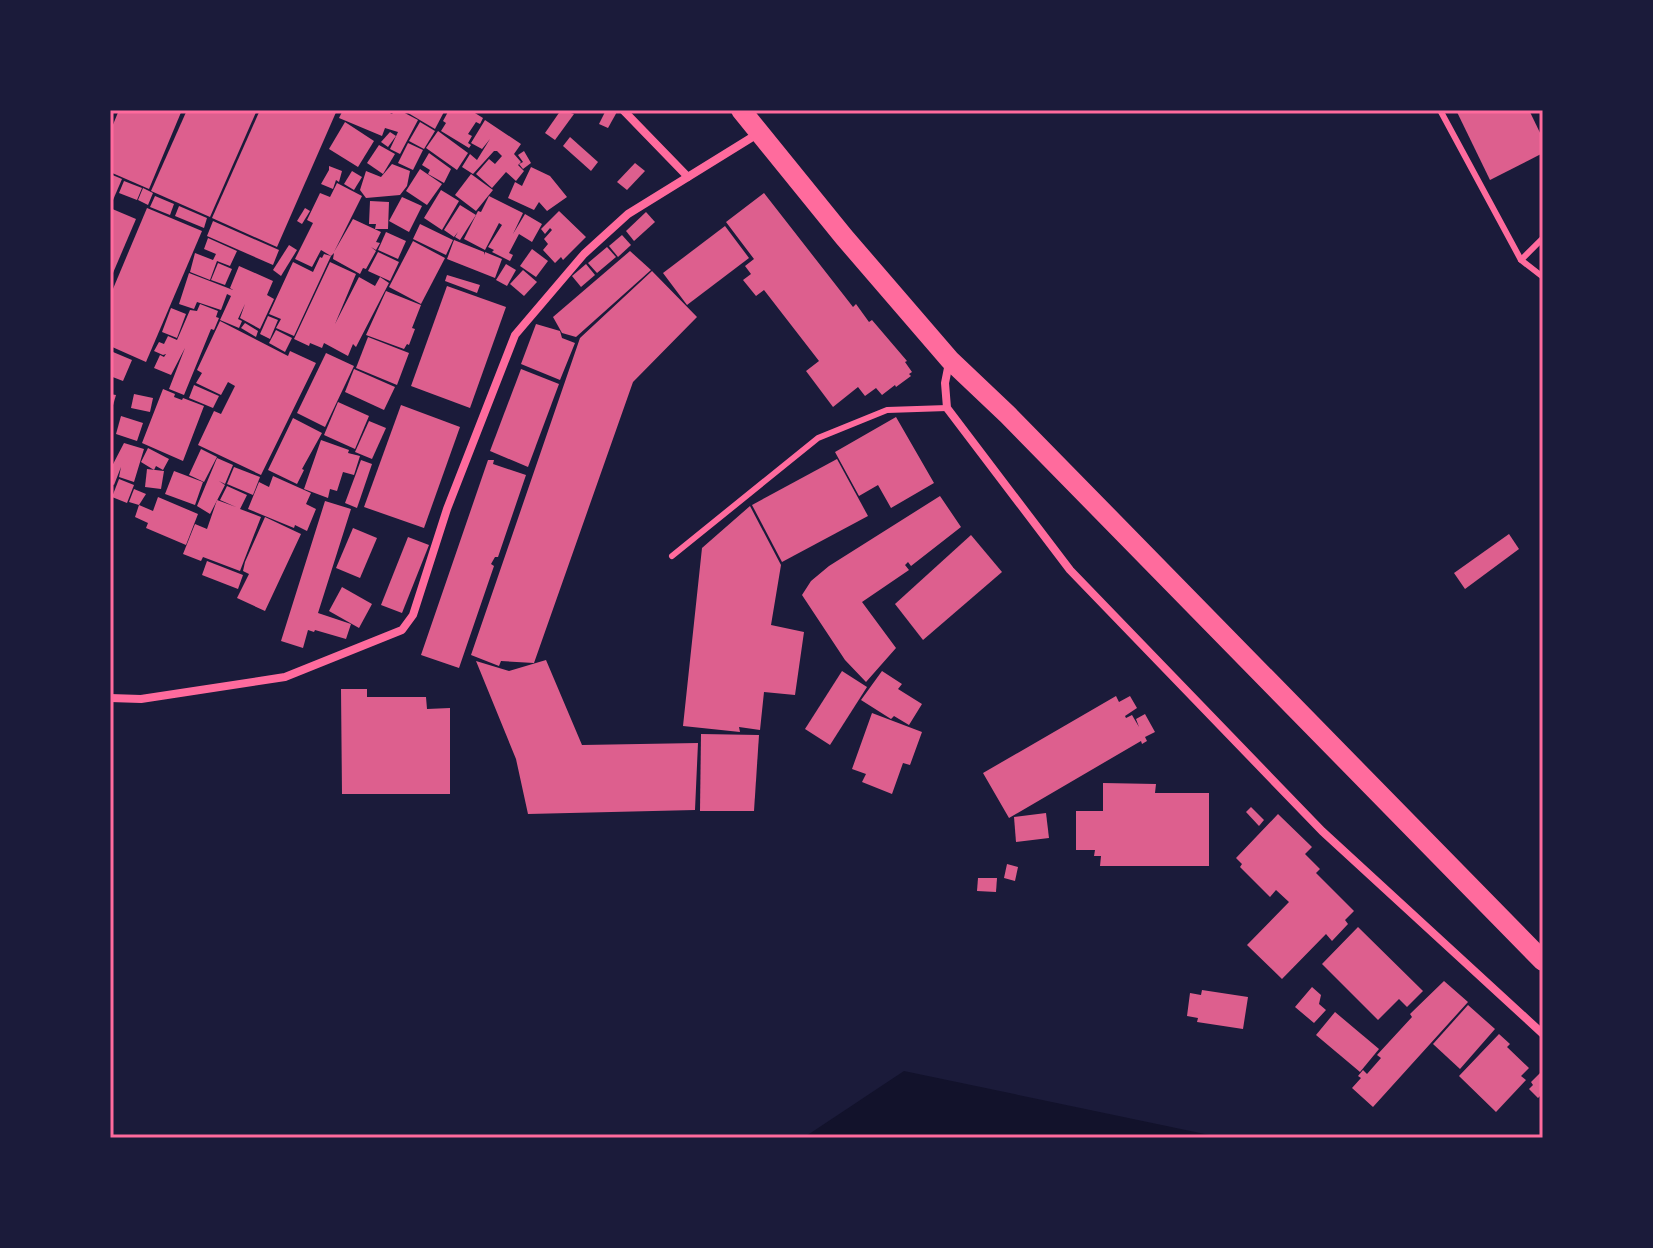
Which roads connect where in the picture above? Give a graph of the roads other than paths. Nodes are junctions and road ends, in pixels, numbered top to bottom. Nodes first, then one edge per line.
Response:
1 (623, 110) edge
2 (741, 110) edge
3 (1440, 110) edge
4 (760, 133) junction
5 (688, 177) junction
6 (1543, 238) edge
7 (1521, 260) junction
8 (1543, 277) edge
9 (950, 360) junction
10 (947, 408) junction
11 (672, 556) dead end
12 (110, 698) edge
13 (1543, 961) edge
14 (1543, 1034) edge

1 - 5 street
2 - 4 main road
3 - 7 lane
4 - 5 street
4 - 9 main road
5 - 12 street
6 - 7 lane
7 - 8 lane
9 - 10 street
9 - 13 main road
10 - 11 lane
10 - 14 street

